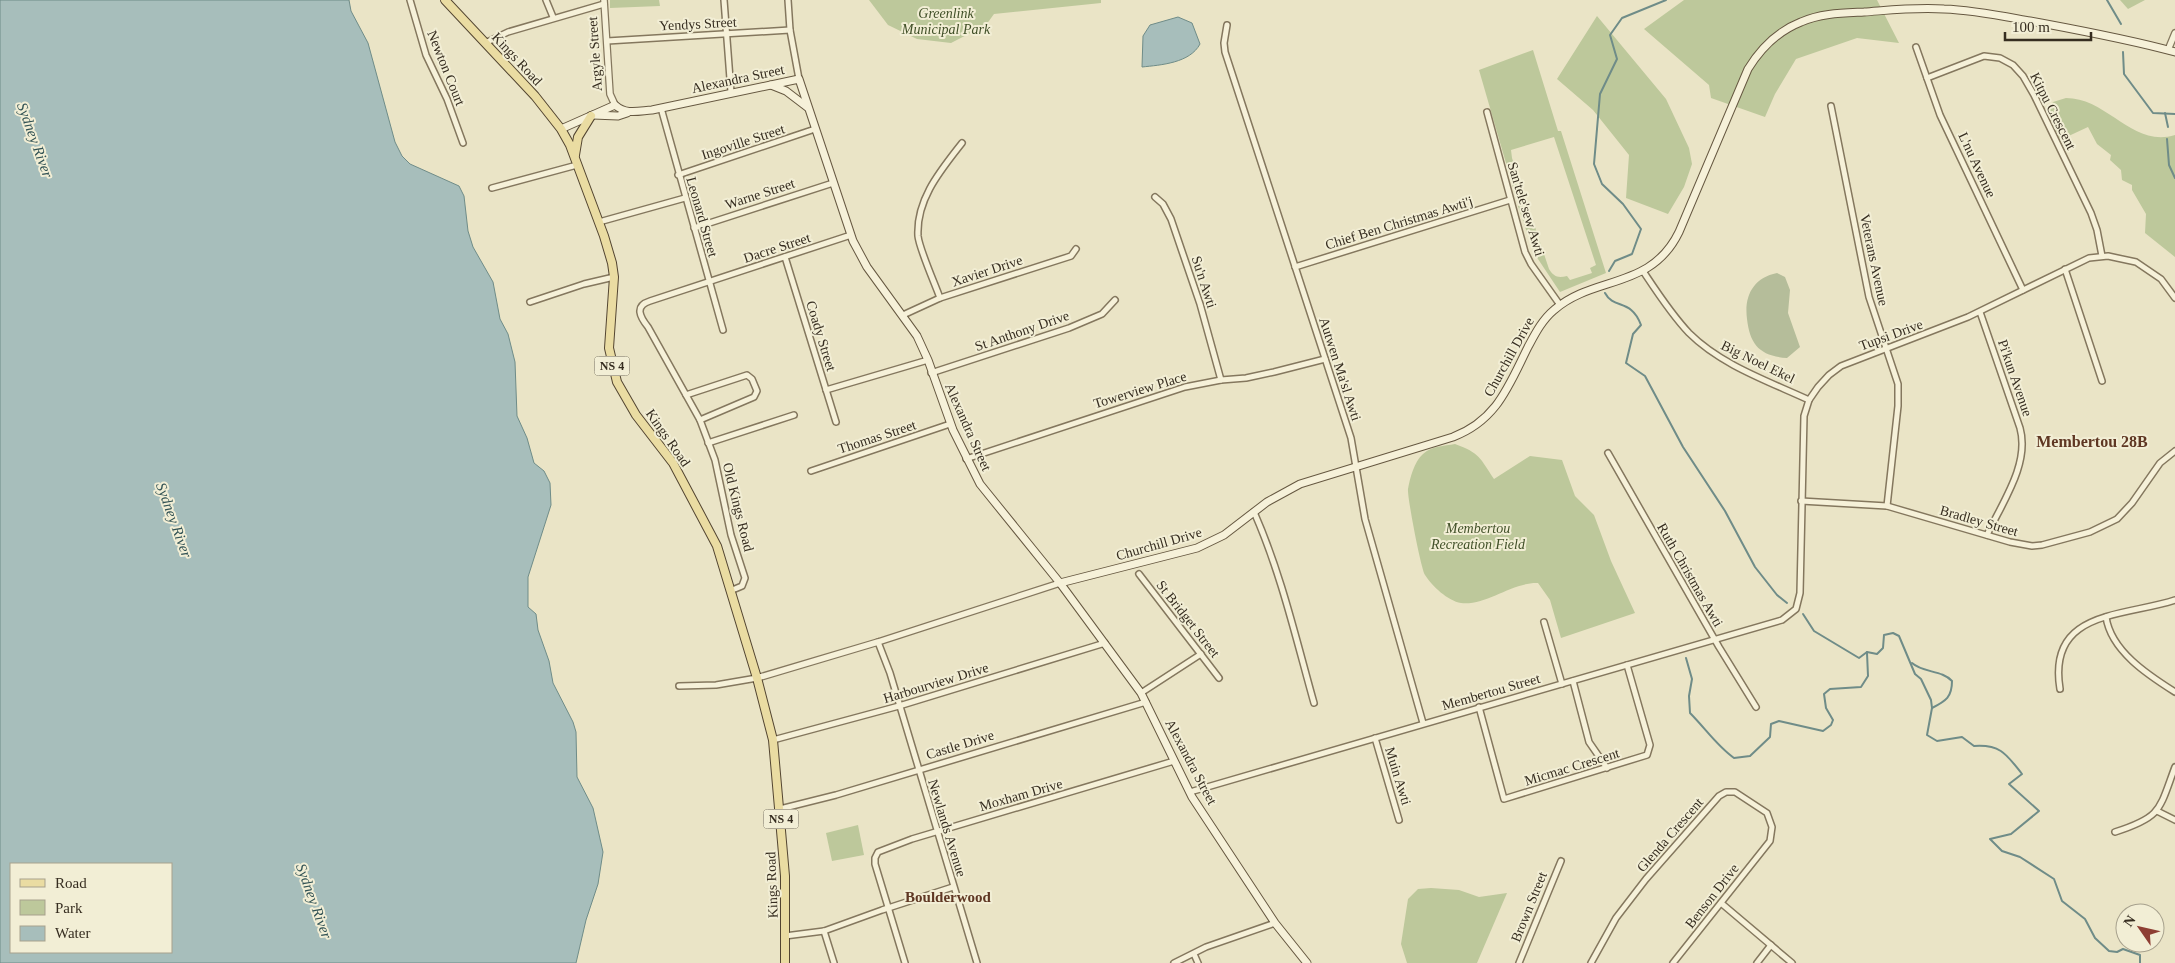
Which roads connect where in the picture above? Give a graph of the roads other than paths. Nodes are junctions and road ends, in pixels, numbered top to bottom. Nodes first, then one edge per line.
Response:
1 (410, 0) edge
2 (445, 0) edge
3 (546, 0) edge
4 (724, 0) edge
5 (788, 0) edge
6 (604, 2) edge
7 (554, 18) junction
8 (1227, 25) dead end
9 (790, 30) junction
10 (2175, 33) edge
11 (726, 34) junction
12 (607, 41) junction
13 (485, 43) junction
14 (1916, 47) dead end
15 (2172, 51) edge
16 (1927, 78) junction
17 (799, 79) junction
18 (768, 85) junction
19 (731, 92) junction
20 (615, 105) junction
21 (1831, 106) dead end
22 (661, 108) junction
23 (808, 108) junction
24 (630, 112) junction
25 (1487, 112) dead end
26 (592, 115) junction
27 (560, 129) junction
28 (816, 129) junction
29 (463, 143) dead end
30 (962, 143) dead end
31 (575, 156) junction
32 (577, 165) junction
33 (678, 175) junction
34 (833, 182) junction
35 (492, 188) dead end
36 (1155, 197) dead end
37 (685, 198) junction
38 (1510, 200) junction
39 (599, 222) junction
40 (694, 228) junction
41 (851, 235) junction
42 (1076, 249) dead end
43 (2102, 256) junction
44 (785, 257) junction
45 (1295, 267) junction
46 (2065, 269) junction
47 (1642, 271) junction
48 (614, 278) junction
49 (709, 281) junction
50 (2023, 290) junction
51 (940, 298) junction
52 (2175, 298) edge
53 (1115, 300) dead end
54 (530, 302) dead end
55 (1560, 305) junction
56 (1980, 312) junction
57 (903, 315) junction
58 (724, 330) dead end
59 (1887, 348) junction
60 (1325, 359) junction
61 (928, 360) junction
62 (931, 373) junction
63 (1221, 380) junction
64 (2102, 381) dead end
65 (826, 390) junction
66 (686, 395) junction
67 (1809, 400) junction
68 (794, 415) dead end
69 (700, 420) junction
70 (836, 422) dead end
71 (950, 424) junction
72 (708, 443) junction
73 (2175, 451) edge
74 (1608, 453) dead end
75 (966, 459) junction
76 (1356, 467) junction
77 (811, 471) dead end
78 (1801, 501) junction
79 (1887, 506) junction
80 (1254, 512) junction
81 (1987, 535) junction
82 (1139, 574) dead end
83 (1060, 583) junction
84 (730, 591) junction
85 (2175, 600) edge
86 (1796, 608) joint
87 (2106, 617) junction
88 (1544, 622) dead end
89 (1715, 641) junction
90 (878, 642) junction
91 (1104, 643) junction
92 (1201, 654) junction
93 (1627, 665) junction
94 (757, 678) junction
95 (1219, 678) dead end
96 (1573, 681) junction
97 (1562, 684) junction
98 (679, 686) dead end
99 (2060, 688) dead end
100 (2175, 692) edge
101 (1141, 693) junction
102 (1146, 702) junction
103 (1314, 703) dead end
104 (899, 706) junction
105 (1479, 707) junction
106 (1756, 707) dead end
107 (1423, 724) junction
108 (1375, 738) junction
109 (773, 740) junction
110 (1174, 761) junction
111 (2175, 767) edge
112 (1607, 768) junction
113 (918, 770) junction
114 (1190, 792) junction
115 (780, 809) junction
116 (2157, 810) junction
117 (1399, 820) dead end
118 (2175, 820) edge
119 (938, 832) junction
120 (2115, 832) dead end
121 (1768, 844) joint
122 (1561, 860) dead end
123 (953, 887) junction
124 (1721, 903) junction
125 (888, 908) junction
126 (1275, 923) junction
127 (824, 931) junction
128 (785, 936) junction
129 (1771, 945) junction
130 (1194, 954) junction
131 (785, 963) edge
132 (834, 963) edge
133 (905, 963) edge
134 (977, 963) edge
135 (1174, 963) edge
136 (1198, 963) edge
137 (1307, 963) edge
138 (1519, 963) edge
139 (1591, 963) edge
140 (1674, 963) edge
141 (1757, 963) edge
142 (1792, 963) edge

1 - 29 street, Newton Court
2 - 13 main road, Kings Road / NS 4
3 - 7 street
4 - 11 street
5 - 9 street
6 - 7 street
6 - 12 street, Argyle Street
7 - 13 street
8 - 45 street, Autwen Ma'sl Awti
9 - 11 street, Yendys Street
9 - 17 street
10 - 15 street
11 - 12 street, Yendys Street
11 - 19 street
12 - 20 street, Argyle Street
13 - 27 main road, Kings Road / NS 4
14 - 16 street, L'nu Avenue
15 - 47 main road, Churchill Drive
16 - 43 street, Kitpu Crescent
16 - 50 street, L'nu Avenue
17 - 18 main road, Alexandra Street
17 - 23 main road, Alexandra Street
18 - 19 main road, Alexandra Street
18 - 23 main road
19 - 22 main road, Alexandra Street
20 - 24 main road
20 - 26 main road
21 - 59 street, Veterans Avenue
22 - 24 main road, Alexandra Street
22 - 33 street, Leonard Street
23 - 28 main road, Alexandra Street
24 - 26 main road, Alexandra Street
25 - 38 street, San'tele'sew Awti
26 - 27 main road
26 - 31 main road
27 - 31 main road, Kings Road / NS 4
28 - 33 street, Ingoville Street
28 - 34 main road, Alexandra Street
30 - 51 street
31 - 32 main road, Kings Road / NS 4
32 - 35 street
32 - 39 main road, Kings Road / NS 4
33 - 37 street, Leonard Street
34 - 40 street, Warne Street
34 - 41 main road, Alexandra Street
36 - 63 street, Su'n Awti
37 - 39 street
37 - 40 street, Leonard Street
38 - 45 street, Chief Ben Christmas Awti'j
38 - 55 street, San'tele'sew Awti
39 - 48 main road, Kings Road / NS 4
40 - 49 street, Leonard Street
41 - 44 street, Dacre Street
41 - 57 main road, Alexandra Street
42 - 51 street, Xavier Drive
43 - 46 street, Tupsi Drive
43 - 52 street, Tupsi Drive
44 - 49 street, Dacre Street
44 - 65 street, Coady Street
45 - 60 street, Autwen Ma'sl Awti
46 - 50 street, Tupsi Drive
46 - 64 street
47 - 55 main road, Churchill Drive
47 - 67 street, Big Noel Ekel
48 - 54 street
48 - 84 main road, Kings Road / NS 4
49 - 58 street, Leonard Street
49 - 66 street, Old Kings Road
50 - 56 street, Tupsi Drive
51 - 57 street, Xavier Drive
53 - 62 street, St Anthony Drive
55 - 76 main road, Churchill Drive
56 - 59 street, Tupsi Drive
56 - 81 street, Pi'kun Avenue
57 - 61 main road, Alexandra Street
59 - 67 street, Tupsi Drive
59 - 79 street, Veterans Avenue
60 - 63 street, Towerview Place
60 - 76 street, Autwen Ma'sl Awti
61 - 62 main road, Alexandra Street
61 - 65 street
62 - 71 main road, Alexandra Street
63 - 75 street, Towerview Place
65 - 70 street, Coady Street
66 - 69 street, Old Kings Road
66 - 69 street
67 - 78 street, Tupsi Drive
68 - 72 street
69 - 72 street, Old Kings Road
71 - 75 main road, Alexandra Street
71 - 77 street, Thomas Street
72 - 84 street, Old Kings Road
73 - 81 street, Bradley Street
74 - 89 street, Ruth Christmas Awti
75 - 83 main road, Alexandra Street
76 - 80 main road, Churchill Drive
76 - 107 street, Autwen Ma'sl Awti
78 - 79 street, Bradley Street
78 - 86 street, Tupsi Drive
79 - 81 street, Bradley Street
80 - 83 main road, Churchill Drive
80 - 103 street
82 - 92 street, St Bridget Street
83 - 90 street, Churchill Drive
83 - 91 main road, Alexandra Street
84 - 94 main road, Kings Road / NS 4
85 - 87 street
86 - 89 street, Membertou Street
87 - 99 street
87 - 100 street
88 - 97 street
89 - 93 street, Membertou Street
89 - 106 street, Ruth Christmas Awti
90 - 94 street, Churchill Drive
90 - 104 street, Newlands Avenue
91 - 101 main road, Alexandra Street
91 - 104 street, Harbourview Drive
92 - 95 street, St Bridget Street
92 - 101 street
93 - 96 street, Membertou Street
93 - 112 street, Micmac Crescent
94 - 98 street
94 - 109 main road, Kings Road / NS 4
96 - 97 street, Membertou Street
96 - 112 street
97 - 105 street, Membertou Street
101 - 102 main road, Alexandra Street
102 - 110 main road, Alexandra Street
102 - 113 street, Castle Drive
104 - 109 street, Harbourview Drive
104 - 113 street, Newlands Avenue
105 - 107 street, Membertou Street
105 - 112 street, Micmac Crescent
107 - 108 street, Membertou Street
108 - 114 street, Membertou Street
108 - 117 street, Muin Awti
109 - 115 main road, Kings Road / NS 4
110 - 114 main road, Alexandra Street
110 - 119 street, Moxham Drive
111 - 116 street
113 - 115 street, Castle Drive
113 - 119 street, Newlands Avenue
114 - 126 main road, Alexandra Street
115 - 128 main road, Kings Road / NS 4
116 - 118 street
116 - 120 street
119 - 123 street, Newlands Avenue
119 - 125 street, Moxham Drive
121 - 124 street, Benson Drive
121 - 139 street, Glenda Crescent
122 - 138 street, Brown Street
123 - 125 street
123 - 134 street, Newlands Avenue
124 - 129 street
124 - 140 street, Benson Drive
125 - 127 street
125 - 133 street
126 - 130 street
126 - 137 main road, Alexandra Street
127 - 128 street
127 - 132 street
128 - 131 main road, Kings Road / NS 4
129 - 141 street
129 - 142 street
130 - 135 street
130 - 136 street

